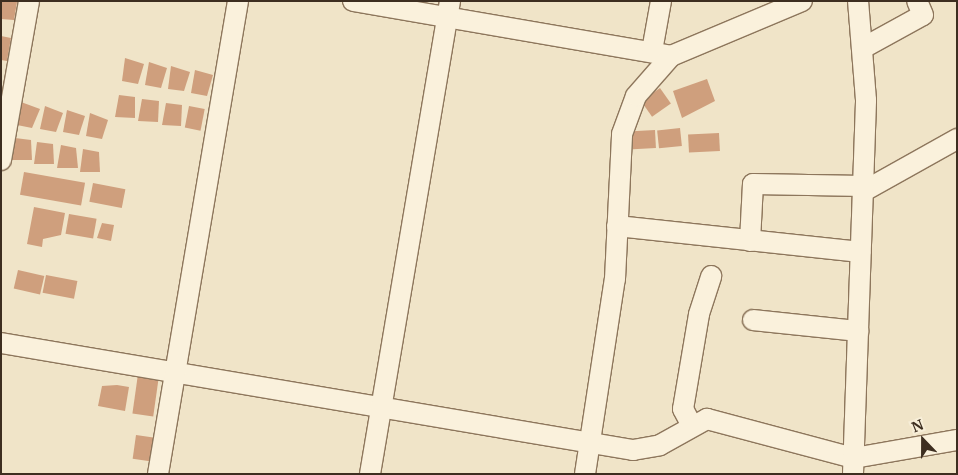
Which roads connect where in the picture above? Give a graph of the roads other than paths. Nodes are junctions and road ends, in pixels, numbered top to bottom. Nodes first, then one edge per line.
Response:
1 (29, 1) edge
2 (238, 1) edge
3 (353, 1) edge
4 (661, 1) edge
5 (802, 1) edge
6 (858, 1) edge
7 (917, 1) edge
8 (448, 9) edge
9 (863, 48) junction
10 (662, 54) junction
11 (957, 139) edge
12 (1, 160) edge
13 (864, 188) junction
14 (617, 226) junction
15 (750, 241) junction
16 (861, 252) junction
17 (711, 276) dead end
18 (752, 320) dead end
19 (858, 331) junction
20 (1, 343) edge
21 (175, 372) junction
22 (382, 408) junction
23 (691, 424) junction
24 (590, 440) junction
25 (957, 440) edge
26 (854, 466) edge
27 (158, 474) edge
28 (370, 474) edge
29 (585, 474) edge

1 - 12 street
2 - 21 street
3 - 8 street
4 - 10 street
5 - 10 street
6 - 9 street
7 - 9 street
8 - 10 street
8 - 22 street
9 - 13 street
10 - 14 street
11 - 13 street
13 - 15 street
13 - 16 street
14 - 15 street
14 - 24 street
15 - 16 street
16 - 19 street
17 - 23 street
18 - 19 street
19 - 26 street
20 - 21 street
21 - 22 street
21 - 27 street
22 - 24 street
22 - 28 street
23 - 24 street
23 - 26 street
24 - 29 street
25 - 26 street

